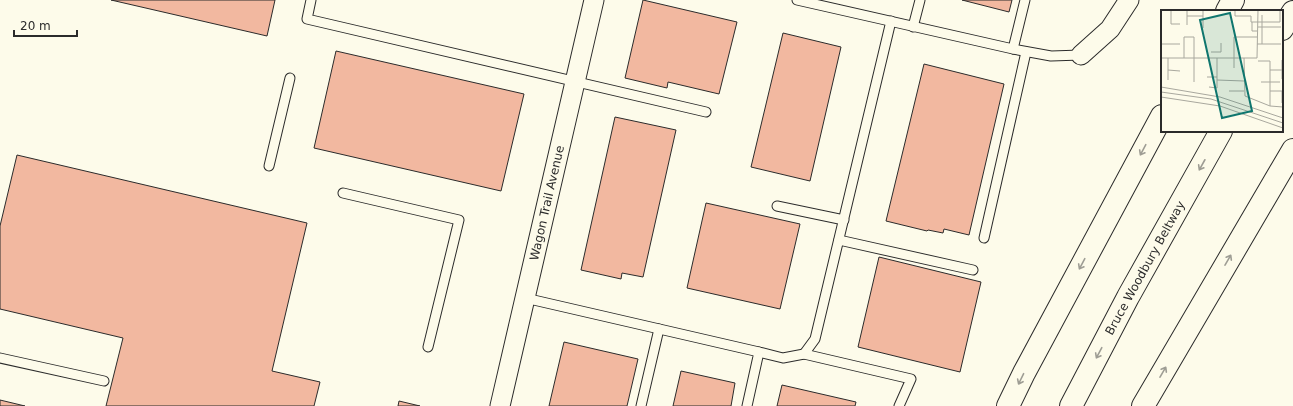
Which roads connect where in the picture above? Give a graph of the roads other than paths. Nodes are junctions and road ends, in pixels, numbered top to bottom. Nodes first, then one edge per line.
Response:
1 (312, 0) edge
2 (594, 0) edge
3 (798, 0) edge
4 (920, 0) edge
5 (1025, 0) edge
6 (1130, 0) edge
7 (1233, 0) edge
8 (821, 3) edge
9 (1228, 10) edge
10 (1293, 12) edge
11 (891, 21) junction
12 (914, 27) junction
13 (1283, 27) edge
14 (1013, 49) junction
15 (1026, 52) junction
16 (1081, 55) joint
17 (290, 78) dead end
18 (576, 82) junction
19 (706, 112) dead end
20 (1161, 118) edge
21 (1220, 132) edge
22 (1293, 150) edge
23 (269, 166) dead end
24 (343, 193) dead end
25 (777, 206) dead end
26 (844, 220) junction
27 (984, 238) dead end
28 (838, 240) junction
29 (972, 270) dead end
30 (525, 298) junction
31 (659, 329) junction
32 (428, 347) dead end
33 (759, 352) junction
34 (804, 354) junction
35 (0, 358) edge
36 (104, 381) dead end
37 (500, 406) edge
38 (641, 406) edge
39 (747, 406) edge
40 (899, 406) edge
41 (1008, 406) edge
42 (1071, 406) edge
43 (1144, 406) edge

1 - 18 lane
2 - 18 street, Wagon Trail Avenue
3 - 8 lane
4 - 12 lane
5 - 14 lane
6 - 16 street
7 - 9 highway
8 - 11 lane
10 - 13 highway
11 - 12 lane
11 - 26 lane
12 - 14 lane
14 - 15 lane
15 - 16 lane
15 - 27 lane
17 - 23 lane
18 - 19 lane
18 - 30 street, Wagon Trail Avenue
20 -> 41 highway
21 -> 42 highway, Bruce Woodbury Beltway
43 -> 22 highway
24 - 32 lane
25 - 26 lane
26 - 28 lane
28 - 29 lane
28 - 34 lane
30 - 31 lane
30 - 37 street, Wagon Trail Avenue
31 - 33 lane
31 - 38 lane
33 - 34 lane
33 - 39 lane
34 - 40 lane
35 - 36 lane

